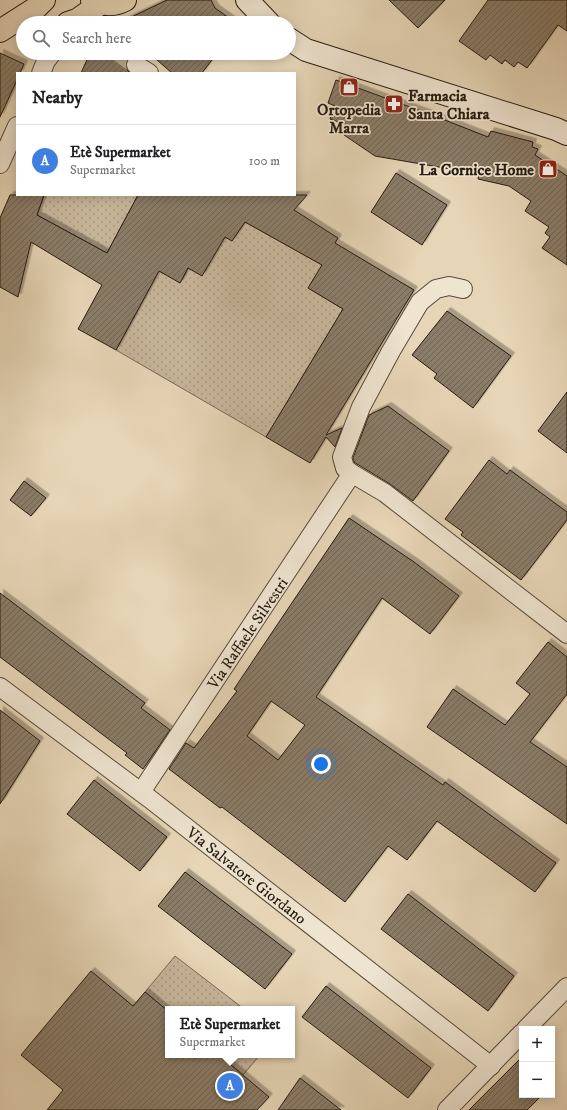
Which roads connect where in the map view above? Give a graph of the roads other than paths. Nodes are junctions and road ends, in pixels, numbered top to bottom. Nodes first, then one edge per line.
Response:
1 (125, 0) edge
2 (247, 0) edge
3 (96, 2) edge
4 (40, 10) edge
5 (29, 16) edge
6 (81, 16) edge
7 (262, 16) edge
8 (16, 23) edge
9 (0, 31) edge
10 (16, 35) edge
11 (0, 37) edge
12 (296, 44) edge
13 (16, 128) edge
14 (567, 134) edge
15 (0, 164) edge
16 (463, 289) dead end
17 (351, 473) junction
18 (567, 634) edge
19 (0, 686) edge
20 (141, 792) junction
21 (567, 987) edge
22 (529, 1026) edge
23 (519, 1036) edge
24 (491, 1066) junction
25 (447, 1110) edge

1 - 3 main road
2 - 7 street
3 - 6 main road
4 - 5 main road
8 - 9 main road
10 - 11 main road
12 - 14 street
13 - 15 street
16 - 17 street
17 - 18 street
17 - 20 street, Via Raffaele Silvestri
19 - 20 street, Via Salvatore Giordano
20 - 24 street, Via Salvatore Giordano
21 - 22 street
23 - 24 street
24 - 25 street

